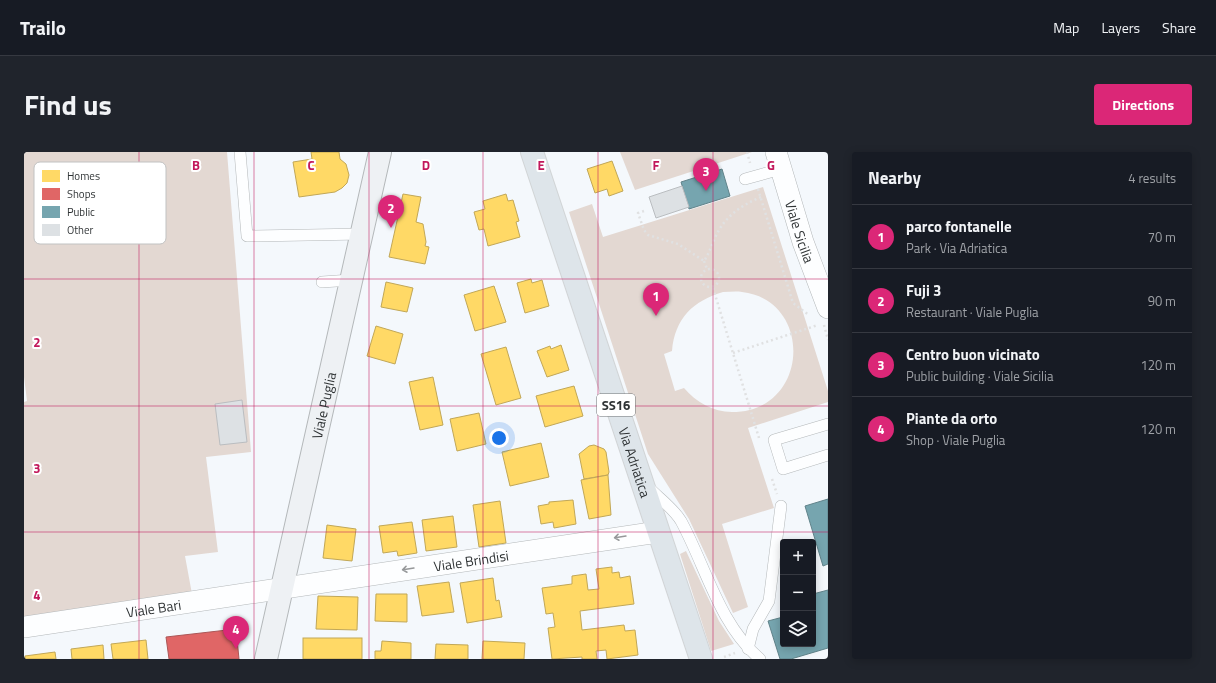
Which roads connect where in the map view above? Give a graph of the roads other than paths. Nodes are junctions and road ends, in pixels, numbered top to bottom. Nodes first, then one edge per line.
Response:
1 (240, 152) edge
2 (380, 152) edge
3 (532, 152) edge
4 (779, 160) edge
5 (750, 178) road end
6 (362, 234) junction
7 (351, 280) junction
8 (322, 282) dead end
9 (823, 313) edge
10 (828, 424) edge
11 (828, 455) edge
12 (641, 480) junction
13 (780, 506) dead end
14 (658, 532) junction
15 (283, 588) junction
16 (24, 627) edge
17 (748, 649) junction
18 (266, 659) edge
19 (700, 659) edge
20 (760, 659) edge

1 - 6 lane
2 - 6 main road, Viale Puglia
3 - 12 main road, Via Adriatica / SS16
4 - 5 lane
4 - 9 street, Viale Sicilia
6 - 7 main road, Viale Puglia
7 - 8 lane
7 - 15 main road, Viale Puglia
10 - 11 lane
12 - 14 main road, Via Adriatica / SS16
12 - 17 lane
13 - 17 lane
14 -> 15 street, Viale Brindisi
14 - 19 main road, Via Adriatica / SS16
15 - 16 street, Viale Bari
15 - 18 main road, Viale Puglia
17 - 20 lane

